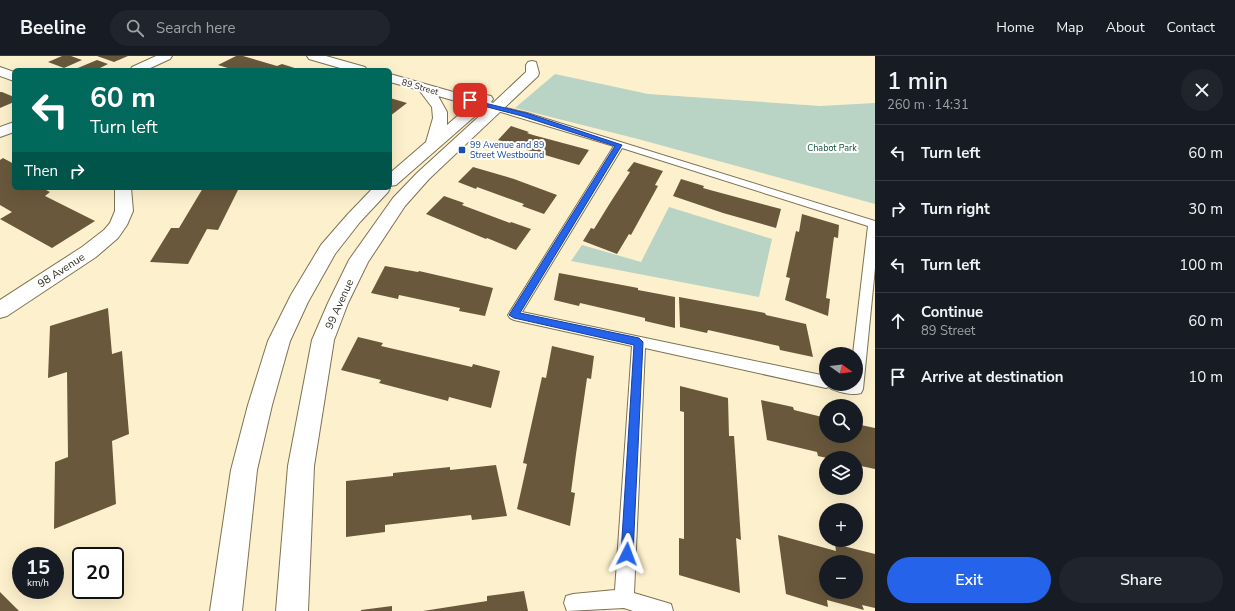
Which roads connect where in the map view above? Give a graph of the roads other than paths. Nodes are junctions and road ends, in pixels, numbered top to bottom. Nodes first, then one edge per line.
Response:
1 (166, 56) edge
2 (318, 57) edge
3 (531, 64) edge
4 (140, 68) edge
5 (354, 68) edge
6 (0, 71) edge
7 (12, 76) edge
8 (392, 79) edge
9 (424, 88) junction
10 (490, 101) junction
11 (12, 127) edge
12 (0, 133) edge
13 (434, 142) junction
14 (619, 145) junction
15 (392, 179) edge
16 (123, 190) edge
17 (380, 190) edge
18 (0, 310) edge
19 (639, 342) junction
20 (861, 347) edge
21 (819, 381) edge
22 (624, 599) junction
23 (226, 611) edge
24 (292, 611) edge
25 (576, 611) edge
26 (664, 611) edge

1 - 4 street
2 - 5 street
3 - 10 street, 99 Avenue
6 - 7 street
8 - 9 street, 89 Street
9 - 10 street, 89 Street
9 - 13 street
10 - 13 street, 99 Avenue
10 - 14 lane
10 - 24 street, 99 Avenue
11 - 12 street
13 - 15 street, 99 Avenue
14 - 19 lane
14 - 20 lane
16 - 18 street, 98 Avenue
17 - 23 street
19 - 21 lane
19 - 22 lane
22 - 25 lane
22 - 26 lane

